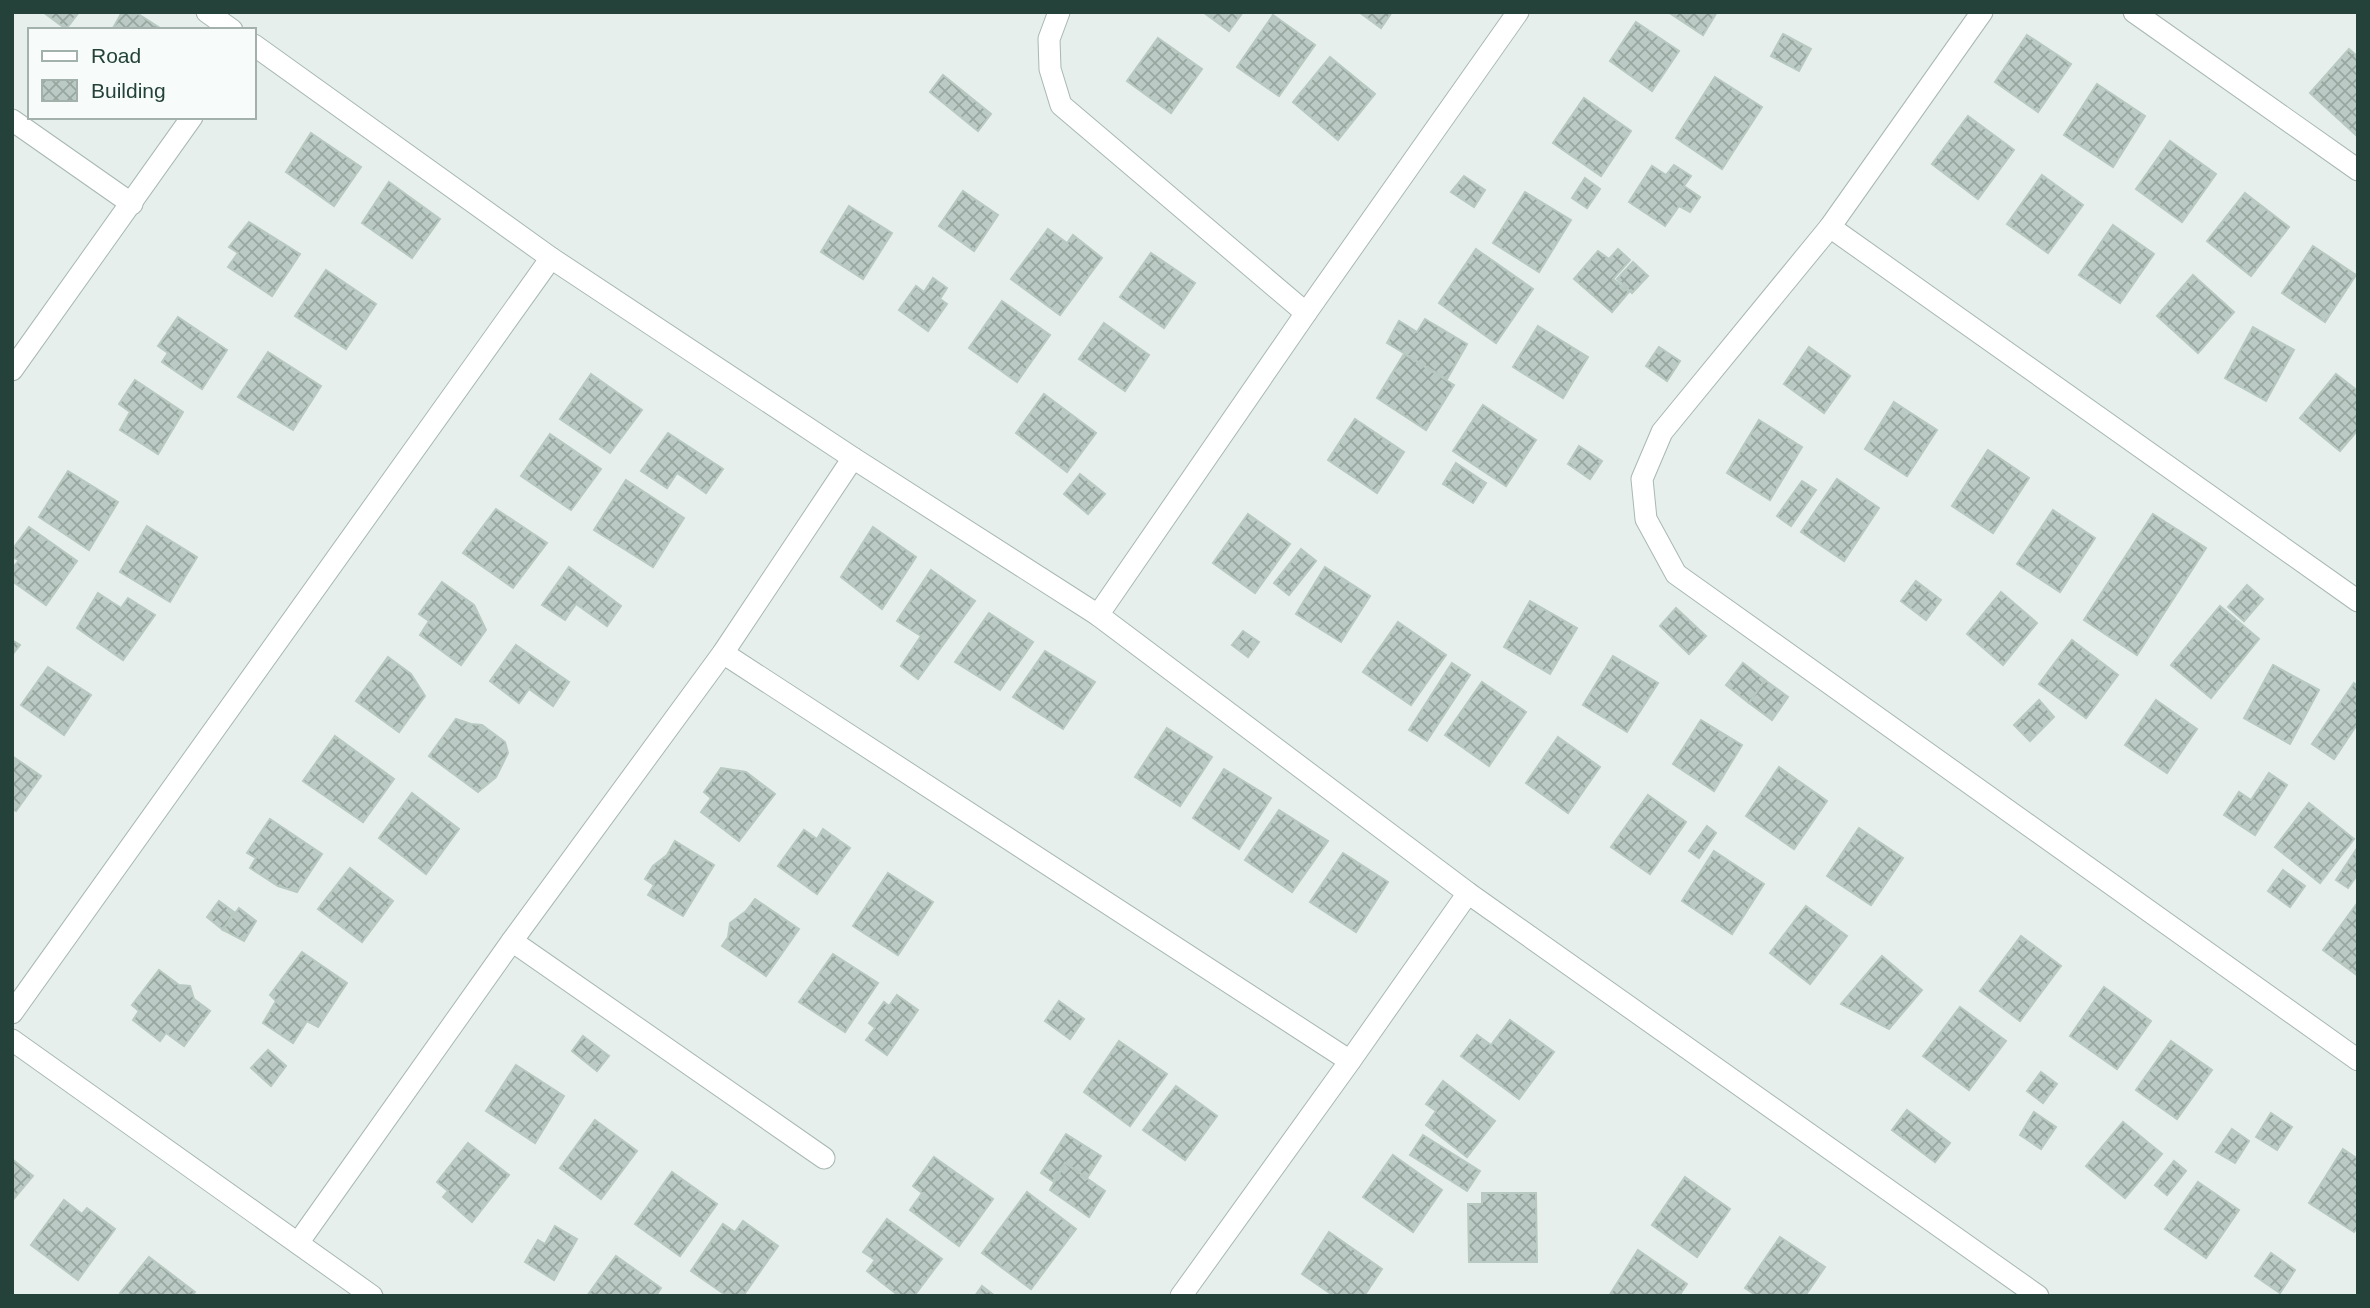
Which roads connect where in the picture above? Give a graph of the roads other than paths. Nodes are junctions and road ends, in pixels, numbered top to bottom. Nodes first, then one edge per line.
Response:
1 (207, 12) edge
2 (1059, 12) edge
3 (1518, 12) edge
4 (1982, 12) edge
5 (2134, 12) edge
6 (229, 28) edge
7 (256, 46) edge
8 (191, 119) edge
9 (12, 120) edge
10 (2358, 170) edge
11 (132, 204) junction
12 (1830, 227) junction
13 (551, 258) junction
14 (1306, 313) junction
15 (12, 370) edge
16 (853, 458) junction
17 (2358, 601) edge
18 (1098, 615) junction
19 (723, 653) junction
20 (1468, 893) junction
21 (512, 941) junction
22 (12, 1013) edge
23 (12, 1040) edge
24 (2358, 1060) edge
25 (1350, 1061) junction
26 (824, 1158) dead end
27 (298, 1243) junction
28 (372, 1296) edge
29 (1181, 1296) edge
30 (2038, 1296) edge

1 - 6 street
2 - 14 street
3 - 14 street
4 - 12 street
5 - 10 street
7 - 13 street
8 - 11 street
9 - 11 street
11 - 15 street
12 - 17 street
12 - 24 street
13 - 16 street
13 - 22 street
14 - 18 street
16 - 18 street
16 - 19 street
18 - 20 street
19 - 21 street
19 - 25 street
20 - 25 street
20 - 30 street
21 - 26 street
21 - 27 street
23 - 27 street
25 - 29 street
27 - 28 street

